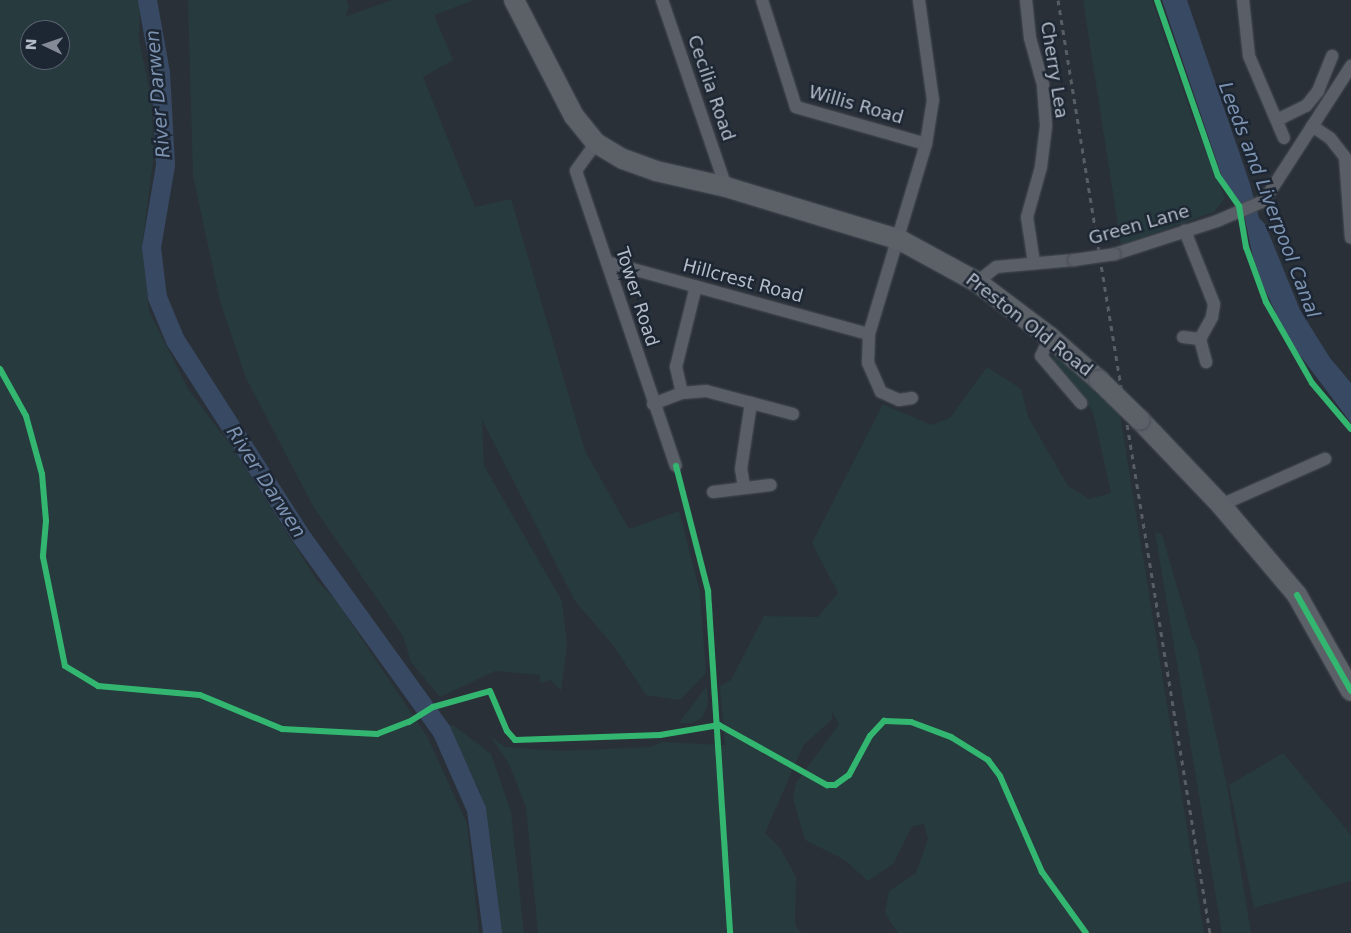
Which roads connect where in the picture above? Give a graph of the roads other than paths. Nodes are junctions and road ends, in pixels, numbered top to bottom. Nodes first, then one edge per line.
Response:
1 (514, 0) edge
2 (662, 0) edge
3 (762, 0) edge
4 (919, 0) edge
5 (1026, 0) edge
6 (1243, 0) edge
7 (1332, 56) dead end
8 (1351, 66) edge
9 (1277, 120) junction
10 (1312, 126) junction
11 (1284, 138) dead end
12 (596, 143) junction
13 (926, 144) junction
14 (1349, 177) edge
15 (726, 187) junction
16 (1185, 231) junction
17 (1351, 238) edge
18 (900, 240) junction
19 (607, 262) junction
20 (1034, 263) junction
21 (977, 282) junction
22 (696, 286) junction
23 (870, 334) junction
24 (1050, 337) junction
25 (1183, 337) dead end
26 (1200, 339) junction
27 (1206, 362) dead end
28 (682, 393) junction
29 (912, 398) dead end
30 (751, 403) junction
31 (1081, 403) dead end
32 (653, 404) junction
33 (793, 414) dead end
34 (1325, 459) dead end
35 (676, 466) dead end
36 (771, 485) dead end
37 (744, 487) junction
38 (713, 492) dead end
39 (1220, 505) junction
40 (1351, 691) edge

1 - 12 main road, Preston Old Road
2 - 15 street, Cecilia Road
3 - 13 street, Willis Road
4 - 13 street
5 - 20 street, Cherry Lea
6 - 9 street
7 - 9 street
8 - 10 street
9 - 11 street
10 - 14 street
10 - 16 street, Green Lane
12 - 15 main road, Preston Old Road
12 - 19 street, Tower Road
13 - 18 street
14 - 17 street
15 - 18 main road, Preston Old Road
16 - 20 street, Green Lane, bridge
16 - 26 street
18 - 21 main road, Preston Old Road
18 - 23 street
19 - 22 street, Hillcrest Road
19 - 32 street, Tower Road
20 - 21 street, Green Lane
21 - 24 main road, Preston Old Road
22 - 23 street, Hillcrest Road
22 - 28 street
23 - 29 street
24 - 31 street
24 - 39 main road, Preston Old Road, bridge
25 - 26 street
26 - 27 street
28 - 30 street
28 - 32 street
30 - 33 street
30 - 37 street
32 - 35 street, Tower Road
34 - 39 street
36 - 37 street
37 - 38 street
39 - 40 main road, Preston Old Road

